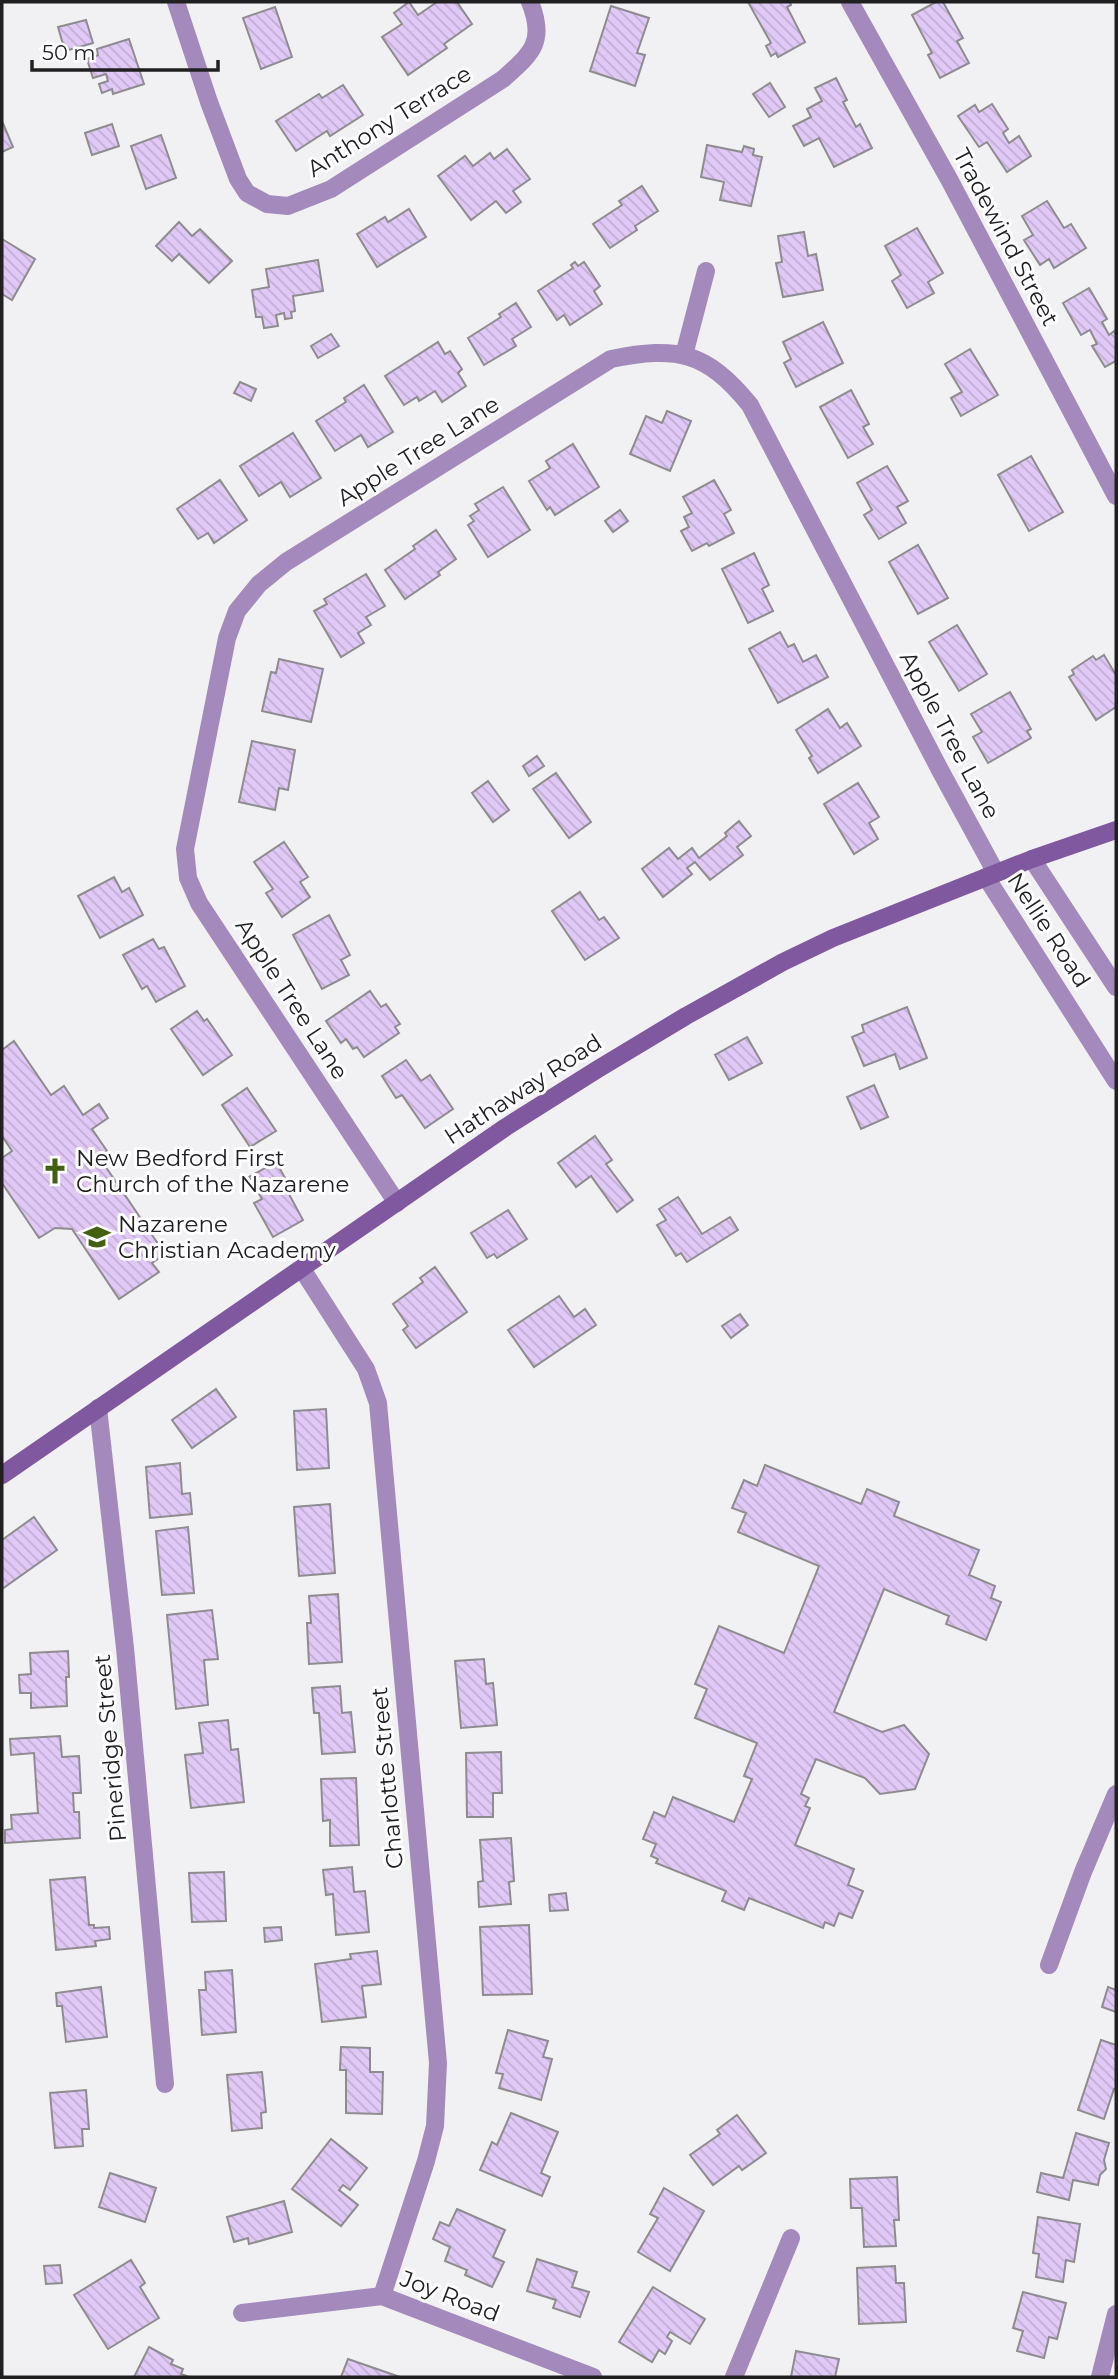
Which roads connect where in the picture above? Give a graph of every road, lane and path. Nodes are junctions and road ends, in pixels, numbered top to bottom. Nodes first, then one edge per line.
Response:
1 (176, 2) edge
2 (530, 2) edge
3 (850, 2) edge
4 (706, 271) dead end
5 (684, 355) junction
6 (1116, 496) edge
7 (1116, 830) edge
8 (1032, 859) junction
9 (991, 875) junction
10 (1116, 987) edge
11 (1116, 1081) edge
12 (397, 1203) junction
13 (302, 1269) junction
14 (98, 1408) junction
15 (2, 1475) edge
16 (1116, 1794) edge
17 (1049, 1965) dead end
18 (165, 2084) dead end
19 (790, 2238) dead end
20 (382, 2296) junction
21 (242, 2313) dead end
22 (1116, 2314) edge
23 (593, 2377) edge
24 (734, 2377) edge
25 (1100, 2377) edge

1 - 2 street, Anthony Terrace
3 - 6 street, Tradewind Street
4 - 5 street
5 - 9 street, Apple Tree Lane
5 - 12 street, Apple Tree Lane
7 - 8 main road, Hathaway Road
8 - 9 main road, Hathaway Road
8 - 10 street, Nellie Road
9 - 11 street, Nellie Road
9 - 12 main road, Hathaway Road
12 - 13 main road, Hathaway Road
13 - 14 main road, Hathaway Road
13 - 20 street, Charlotte Street
14 - 15 main road, Hathaway Road
14 - 18 street, Pineridge Street
16 - 17 street
19 - 24 street
20 - 21 street, Joy Road
20 - 23 street, Joy Road
22 - 25 street

